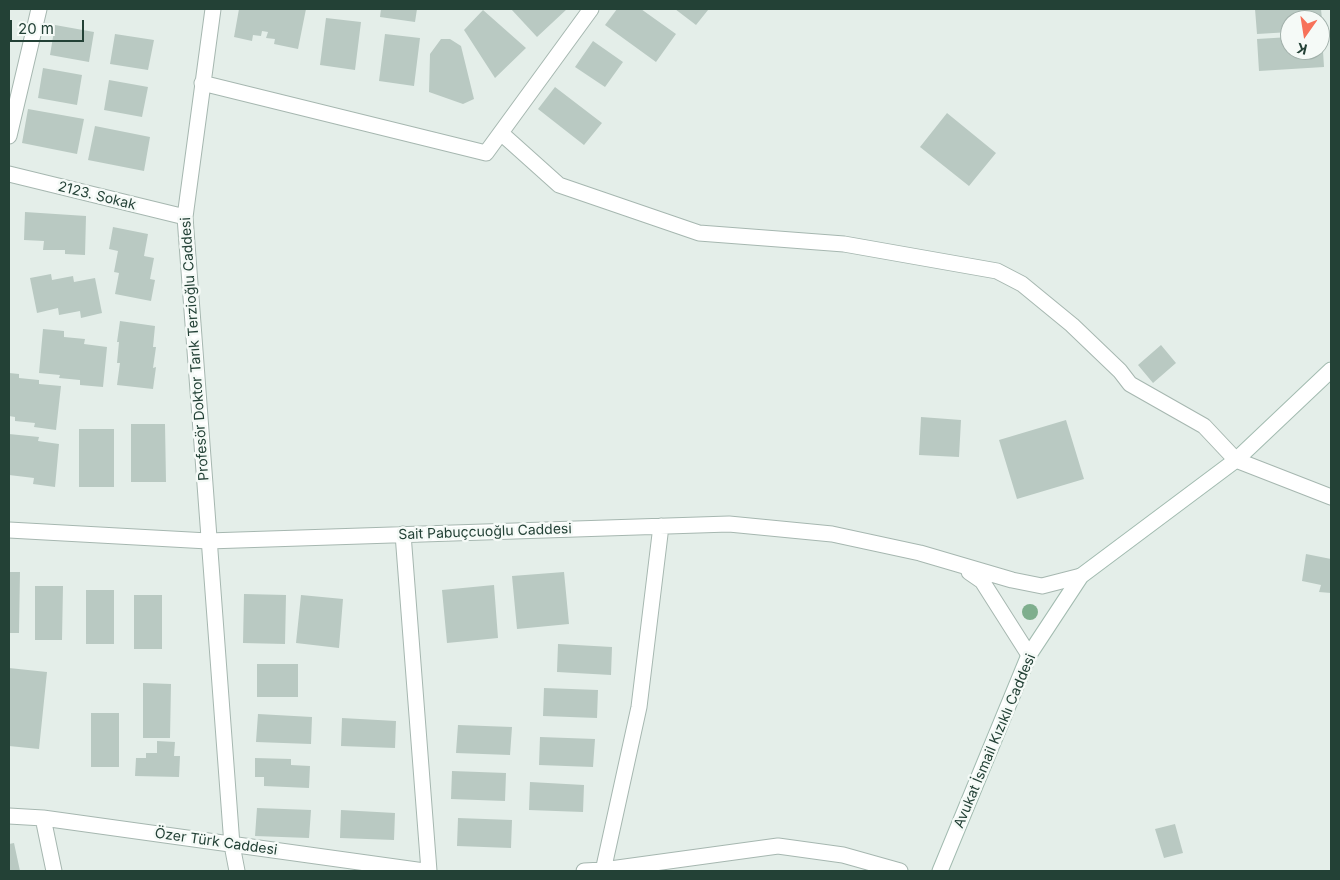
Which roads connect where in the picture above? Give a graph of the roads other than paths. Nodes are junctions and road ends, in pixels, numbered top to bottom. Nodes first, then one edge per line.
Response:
1 (39, 9) edge
2 (213, 9) edge
3 (591, 9) edge
4 (202, 83) junction
5 (501, 133) junction
6 (9, 136) edge
7 (9, 174) edge
8 (185, 217) junction
9 (1331, 370) edge
10 (1236, 460) junction
11 (1331, 497) edge
12 (661, 526) junction
13 (9, 530) edge
14 (403, 534) junction
15 (208, 541) junction
16 (958, 565) junction
17 (1081, 576) junction
18 (1029, 655) junction
19 (9, 816) edge
20 (43, 818) junction
21 (232, 845) junction
22 (54, 871) edge
23 (237, 871) edge
24 (424, 871) edge
25 (429, 871) edge
26 (584, 871) edge
27 (603, 871) edge
28 (900, 871) edge
29 (940, 871) edge

1 - 6 street
2 - 4 street, Profesör Doktor Tarık Terzioğlu Caddesi
3 - 5 street
4 - 5 street
4 - 8 street, Profesör Doktor Tarık Terzioğlu Caddesi
5 - 10 street
7 - 8 street, 2123. Sokak
8 - 15 street, Profesör Doktor Tarık Terzioğlu Caddesi
9 - 10 street, Avukat İsmail Kızıklı Caddesi
10 - 11 street
10 - 17 street, Avukat İsmail Kızıklı Caddesi
12 - 14 street, Sait Pabuçcuoğlu Caddesi
12 - 16 street, Sait Pabuçcuoğlu Caddesi
12 - 27 street
13 - 15 street, Sait Pabuçcuoğlu Caddesi
14 - 15 street, Sait Pabuçcuoğlu Caddesi
14 - 25 street
15 - 21 street, Profesör Doktor Tarık Terzioğlu Caddesi
16 - 17 street
16 - 18 street
17 - 18 street, Avukat İsmail Kızıklı Caddesi
18 - 29 street, Avukat İsmail Kızıklı Caddesi
19 - 20 street, Özer Türk Caddesi
20 - 21 street, Özer Türk Caddesi
20 - 22 street
21 - 23 street, Profesör Doktor Tarık Terzioğlu Caddesi
21 - 24 street, Özer Türk Caddesi
26 - 27 street
27 - 28 street

